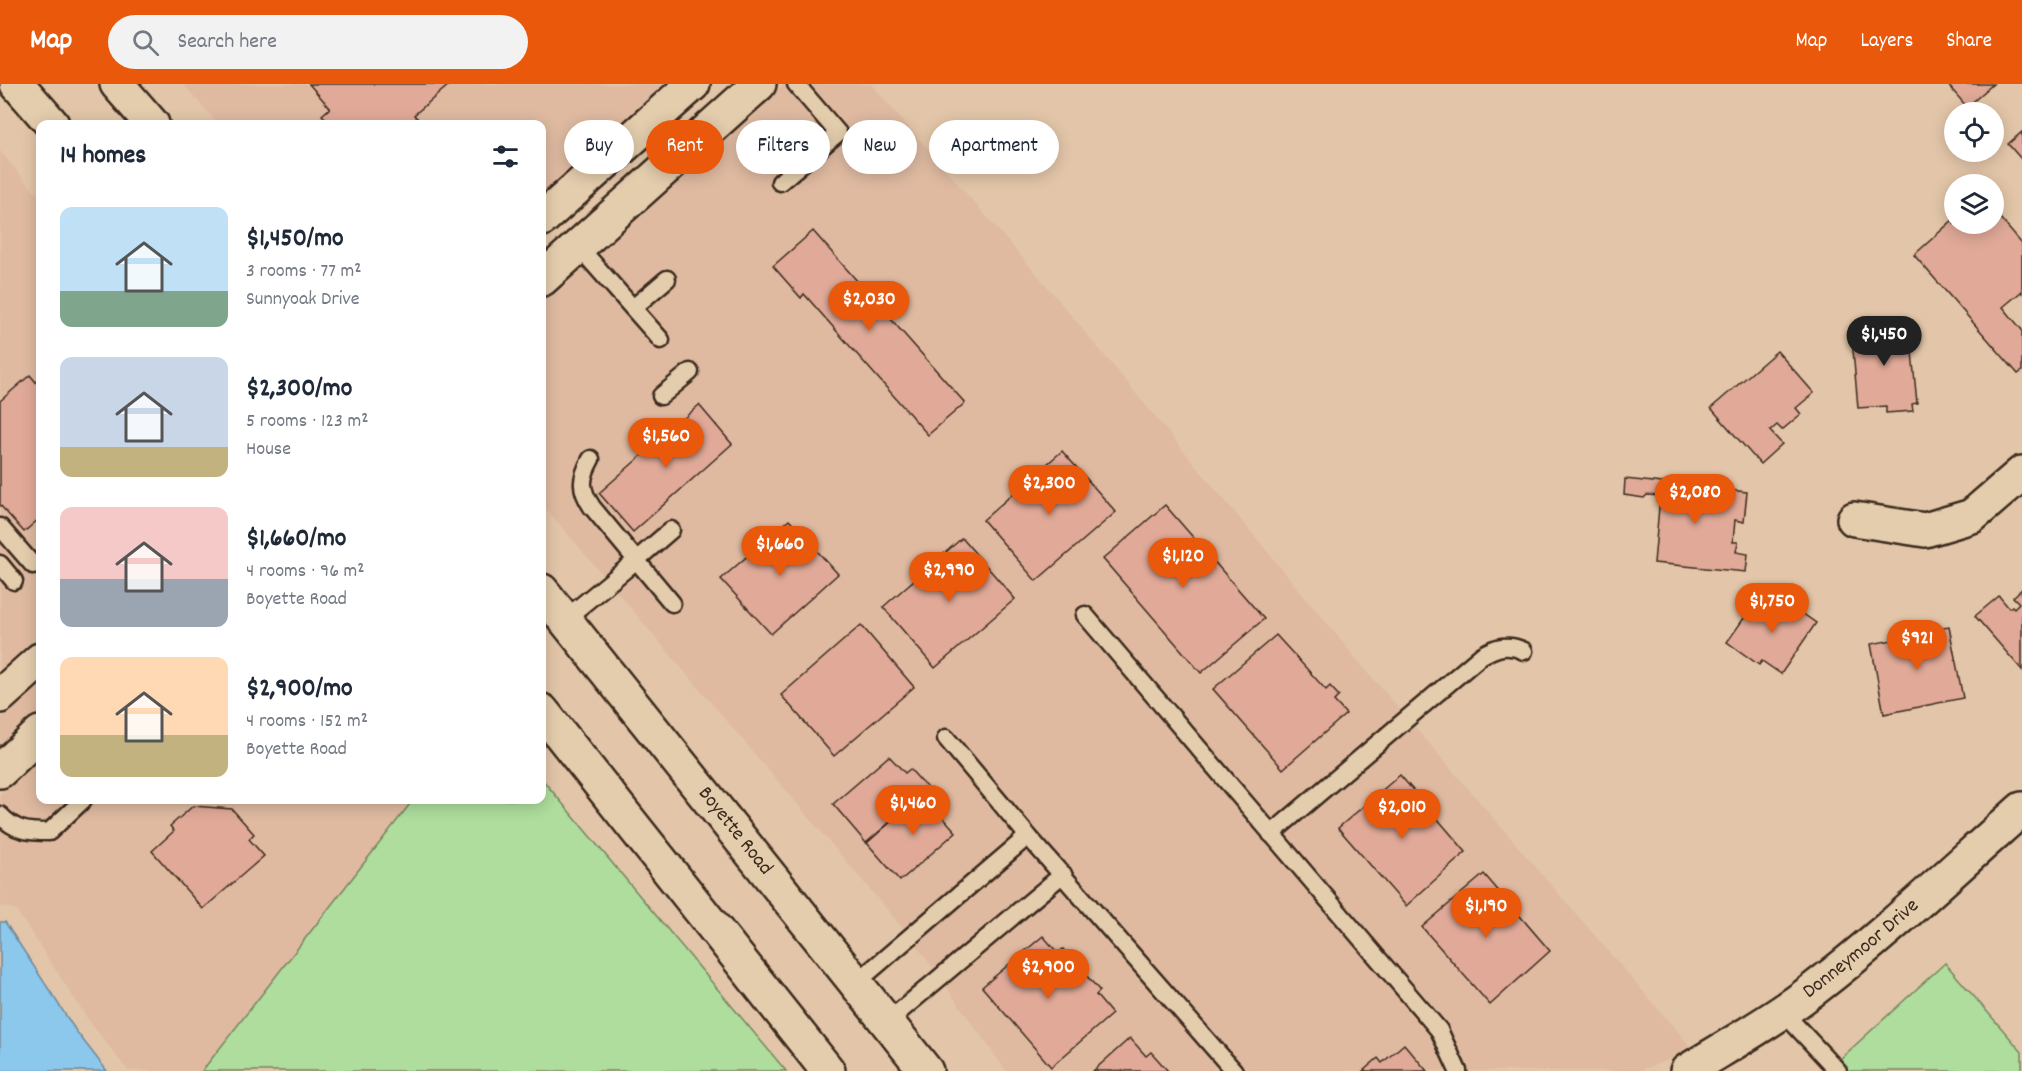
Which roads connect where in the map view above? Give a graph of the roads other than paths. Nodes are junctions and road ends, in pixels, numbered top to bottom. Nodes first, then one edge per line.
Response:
1 (17, 84) edge
2 (117, 84) edge
3 (759, 84) edge
4 (796, 84) edge
5 (689, 85) edge
6 (48, 120) edge
7 (148, 120) edge
8 (780, 182) dead end
9 (546, 215) edge
10 (578, 246) junction
11 (546, 275) edge
12 (667, 279) dead end
13 (633, 308) junction
14 (661, 340) dead end
15 (690, 372) dead end
16 (661, 396) dead end
17 (591, 459) dead end
18 (2022, 473) edge
19 (1854, 519) dead end
20 (0, 527) edge
21 (671, 530) dead end
22 (637, 560) junction
23 (0, 564) edge
24 (33, 565) dead end
25 (14, 581) dead end
26 (546, 596) edge
27 (672, 603) dead end
28 (1084, 615) dead end
29 (565, 619) junction
30 (1524, 651) dead end
31 (36, 664) edge
32 (0, 696) edge
33 (546, 716) edge
34 (36, 737) edge
35 (946, 738) dead end
36 (0, 771) edge
37 (79, 804) edge
38 (2022, 809) edge
39 (0, 815) edge
40 (1271, 834) junction
41 (1028, 836) junction
42 (1063, 874) junction
43 (856, 983) junction
44 (1782, 1011) junction
45 (887, 1022) junction
46 (828, 1071) edge
47 (926, 1071) edge
48 (1234, 1071) edge
49 (1458, 1071) edge
50 (1687, 1071) edge
51 (1838, 1071) edge

1 - 6 street
2 - 7 street
3 - 10 street
4 - 8 lane
5 - 9 street
10 - 11 street
10 - 13 lane
12 - 13 lane
13 - 14 lane
15 - 16 lane
17 - 22 lane
18 - 19 street
20 - 24 lane
21 - 22 lane
22 - 27 lane
22 - 29 lane
23 - 25 lane
26 - 29 street, Boyette Road
28 - 40 lane
29 - 43 street, Boyette Road
30 - 40 lane
31 - 32 street
33 - 46 street
34 - 36 street
35 - 41 lane
37 - 39 lane
38 - 44 street, Donneymoor Drive
40 - 49 lane
41 - 42 lane
41 - 43 lane
42 - 45 lane
42 - 48 lane
43 - 45 street, Boyette Road
44 - 50 street, Donneymoor Drive
44 - 51 lane
45 - 47 street, Boyette Road

